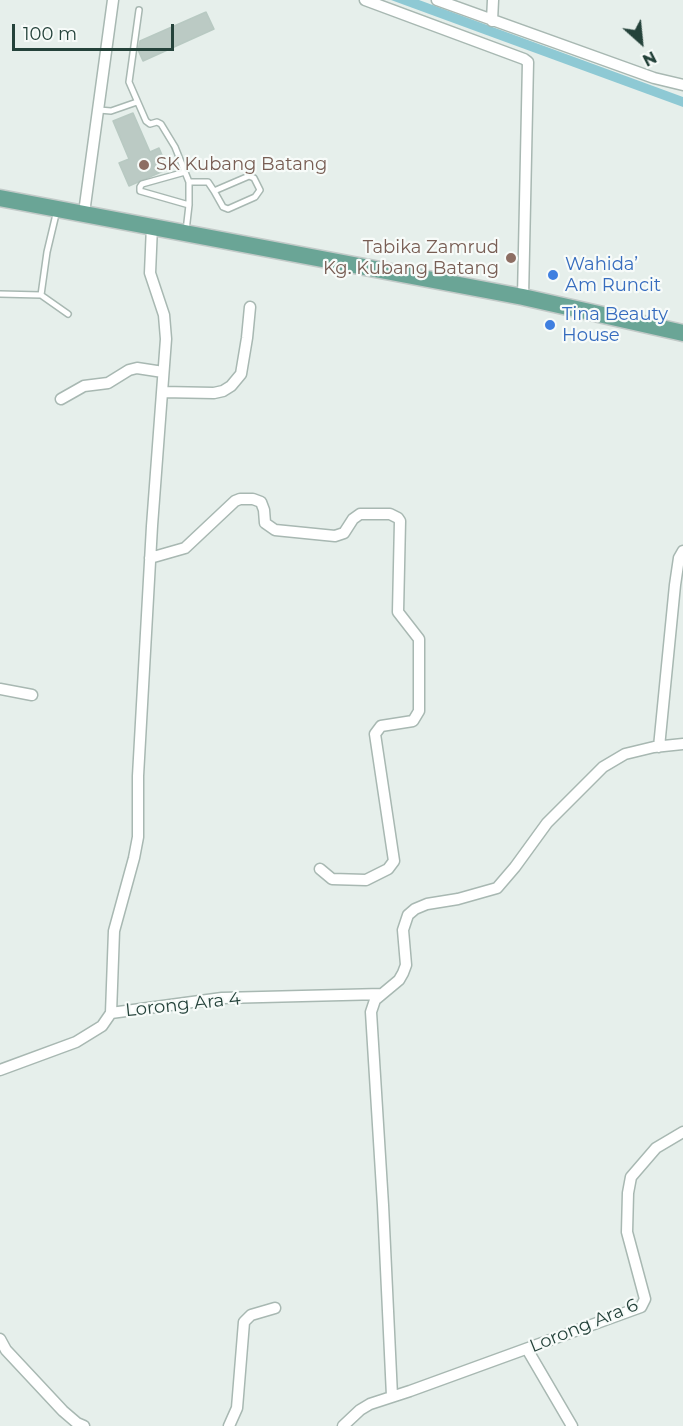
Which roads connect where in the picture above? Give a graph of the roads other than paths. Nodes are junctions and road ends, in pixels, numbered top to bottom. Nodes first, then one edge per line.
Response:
1 (113, 0) edge
2 (365, 0) edge
3 (437, 0) edge
4 (493, 0) edge
5 (139, 10) dead end
6 (492, 21) junction
7 (683, 85) edge
8 (137, 102) junction
9 (99, 110) junction
10 (185, 172) junction
11 (189, 182) junction
12 (214, 191) junction
13 (0, 198) edge
14 (189, 205) junction
15 (57, 208) junction
16 (84, 213) junction
17 (152, 226) junction
18 (185, 232) junction
19 (0, 294) edge
20 (42, 295) junction
21 (523, 297) junction
22 (250, 307) dead end
23 (68, 314) dead end
24 (683, 333) edge
25 (163, 372) junction
26 (162, 392) junction
27 (62, 399) dead end
28 (683, 551) edge
29 (150, 558) junction
30 (0, 689) edge
31 (32, 695) dead end
32 (683, 744) edge
33 (659, 747) junction
34 (320, 869) dead end
35 (382, 994) junction
36 (111, 1013) junction
37 (0, 1070) edge
38 (683, 1132) edge
39 (275, 1308) dead end
40 (0, 1339) edge
41 (527, 1349) junction
42 (392, 1396) junction
43 (84, 1426) edge
44 (229, 1426) edge
45 (343, 1426) edge
46 (572, 1426) edge

1 - 9 street
2 - 21 street
3 - 6 street
4 - 6 street
5 - 8 lane
6 - 7 street
8 - 9 lane
8 - 10 lane
9 - 16 street
10 - 11 lane
10 - 14 lane
11 - 12 lane
11 - 14 lane
12 - 12 lane
13 - 15 main road
14 - 18 lane
15 - 16 main road
15 - 20 lane
16 - 17 main road
17 - 18 main road
17 - 25 street
18 - 21 main road
19 - 20 lane
20 - 23 lane
21 - 24 main road
22 - 26 street
25 - 26 street
25 - 27 street
26 - 29 street
28 - 33 street
29 - 34 street
29 - 36 street
30 - 31 street
32 - 33 street
33 - 35 street
35 - 36 street, Lorong Ara 4
35 - 42 street
36 - 37 street, Lorong Ara 4
38 - 41 street, Lorong Ara 6
39 - 44 street
40 - 43 street
41 - 42 street, Lorong Ara 6
41 - 46 street
42 - 45 street, Lorong Ara 6

